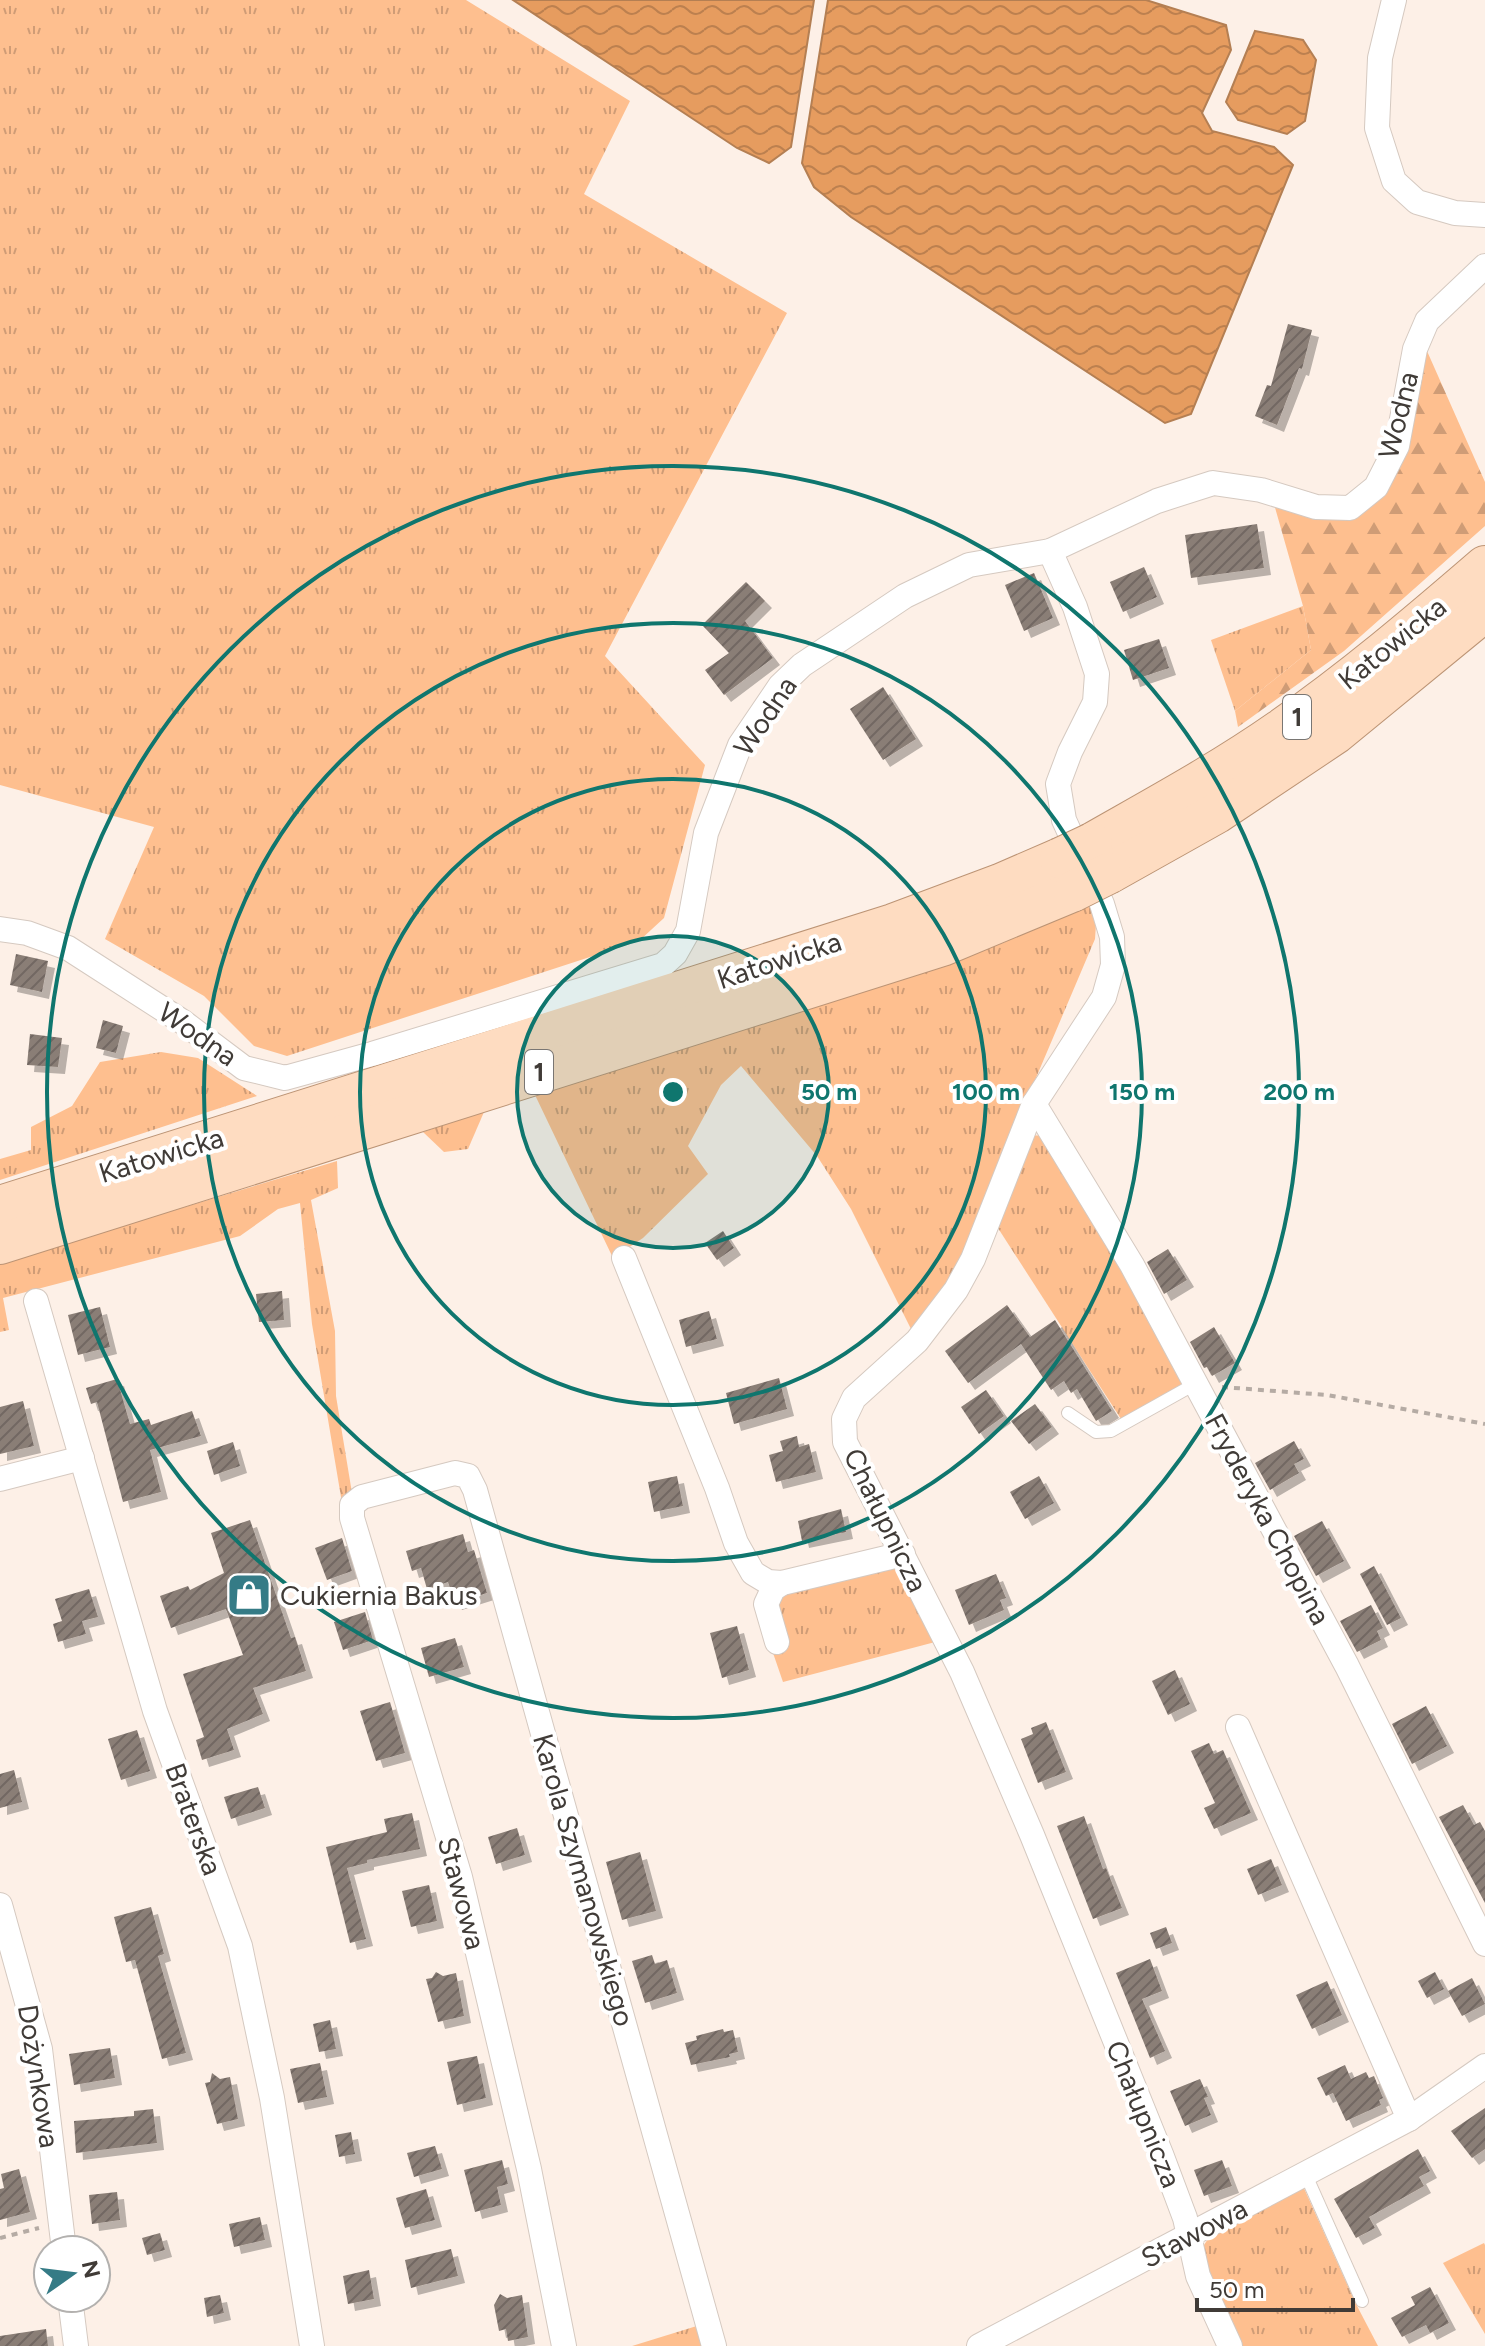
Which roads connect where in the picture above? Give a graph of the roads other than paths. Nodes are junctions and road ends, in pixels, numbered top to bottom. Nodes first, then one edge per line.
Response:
1 (1394, 0) edge
2 (1485, 215) edge
3 (1485, 266) edge
4 (1050, 551) junction
5 (1485, 566) edge
6 (1485, 611) edge
7 (1084, 866) junction
8 (0, 929) edge
9 (1034, 1104) junction
10 (0, 1206) edge
11 (0, 1244) edge
12 (624, 1258) dead end
13 (36, 1301) dead end
14 (1195, 1384) junction
15 (1068, 1413) dead end
16 (82, 1458) junction
17 (0, 1479) edge
18 (408, 1485) joint
19 (903, 1554) junction
20 (753, 1573) junction
21 (782, 1583) junction
22 (766, 1604) junction
23 (777, 1642) dead end
24 (1238, 1727) dead end
25 (0, 1905) edge
26 (1485, 1944) edge
27 (1485, 2066) edge
28 (1409, 2119) junction
29 (1305, 2173) junction
30 (62, 2234) edge
31 (1189, 2236) junction
32 (1362, 2301) dead end
33 (72, 2314) edge
34 (76, 2346) edge
35 (312, 2346) edge
36 (564, 2346) edge
37 (714, 2346) edge
38 (979, 2346) edge
39 (1230, 2346) edge

1 - 2 street
3 - 4 street, Wodna
4 - 8 street, Wodna
4 - 9 street, Chałupnicza
5 - 7 main road, Katowicka / 1
6 - 7 main road, Katowicka / 1
7 - 10 main road, Katowicka / 1
7 - 11 main road, Katowicka / 1
9 - 14 street, Fryderyka Chopina
9 - 19 street, Chałupnicza
12 - 20 street
13 - 16 street, Braterska
14 - 15 lane
14 - 26 street, Fryderyka Chopina
16 - 17 street
16 - 35 street, Braterska
18 - 36 street, Stawowa
18 - 37 street, Karola Szymanowskiego
19 - 21 street
19 - 31 street, Chałupnicza
20 - 21 street
20 - 22 street
21 - 22 street
22 - 23 street
24 - 28 street
25 - 30 street, Dożynkowa
27 - 28 street, Stawowa
28 - 29 street, Stawowa
29 - 31 street, Stawowa
29 - 32 lane
31 - 38 street, Stawowa
31 - 39 street, Chałupnicza
33 - 34 street

